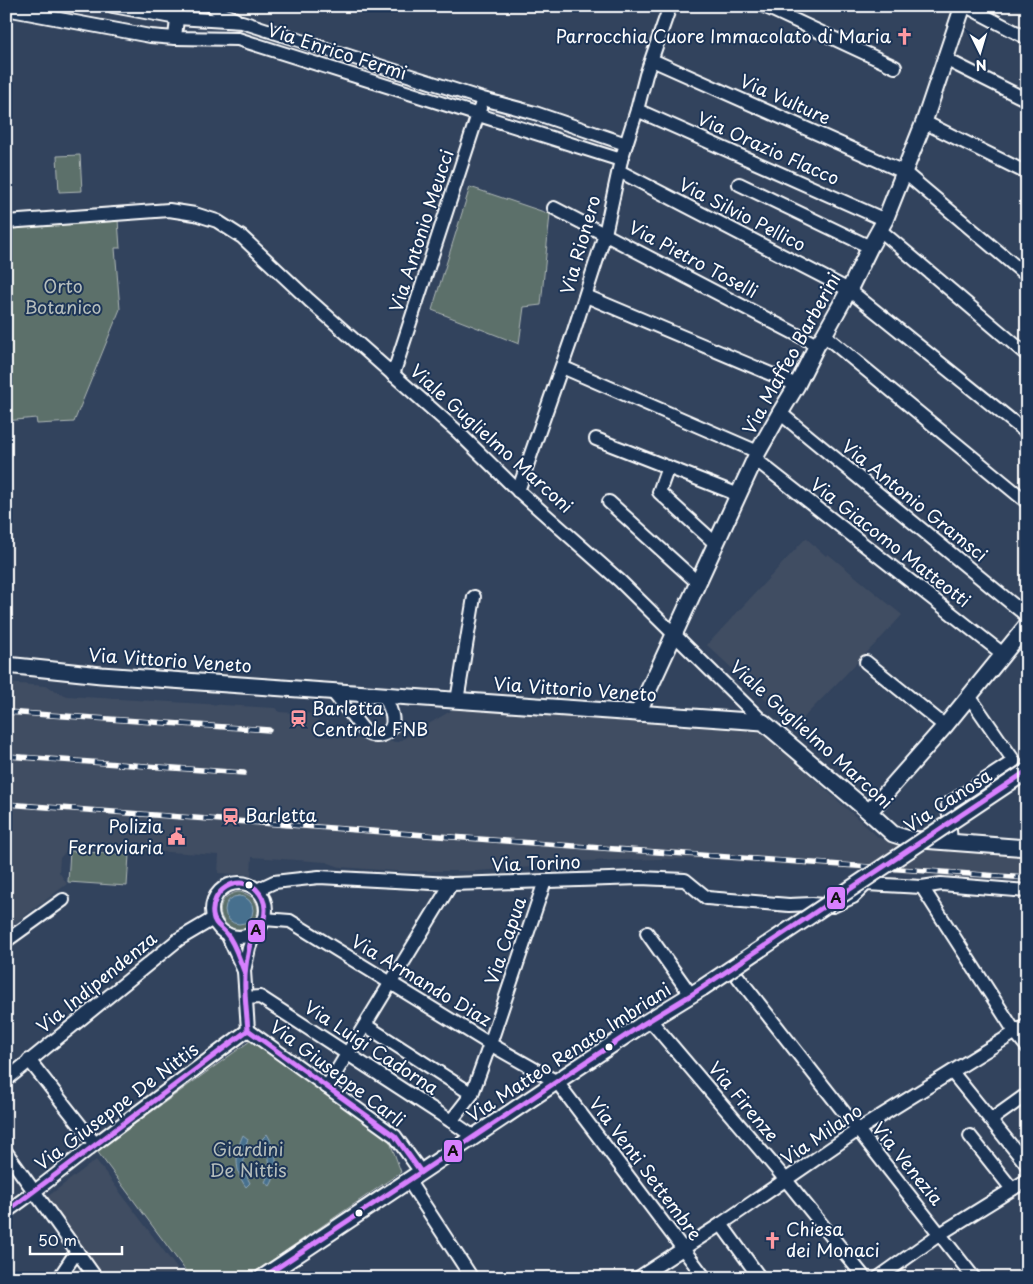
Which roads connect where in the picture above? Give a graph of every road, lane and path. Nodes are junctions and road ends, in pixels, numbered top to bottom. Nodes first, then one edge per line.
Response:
1 (212, 6) edge
2 (670, 6) edge
3 (764, 6) edge
4 (965, 6) edge
5 (118, 7) edge
6 (6, 9) edge
7 (777, 9) edge
8 (157, 10) edge
9 (179, 12) edge
10 (242, 22) junction
11 (150, 36) junction
12 (175, 38) junction
13 (1027, 38) edge
14 (322, 47) junction
15 (945, 59) junction
16 (652, 60) junction
17 (316, 64) junction
18 (895, 67) dead end
19 (483, 99) junction
20 (1027, 100) edge
21 (637, 110) junction
22 (478, 115) junction
23 (924, 122) junction
24 (626, 144) junction
25 (620, 166) junction
26 (904, 172) junction
27 (1027, 173) edge
28 (739, 184) dead end
29 (554, 208) dead end
30 (6, 222) edge
31 (883, 225) junction
32 (605, 234) junction
33 (870, 247) junction
34 (1025, 272) edge
35 (849, 290) junction
36 (586, 296) junction
37 (820, 340) junction
38 (1027, 355) edge
39 (562, 367) junction
40 (393, 375) junction
41 (797, 385) junction
42 (780, 413) junction
43 (1027, 433) edge
44 (596, 439) dead end
45 (757, 456) junction
46 (668, 467) junction
47 (518, 491) junction
48 (739, 495) junction
49 (609, 502) dead end
50 (1027, 502) edge
51 (716, 544) junction
52 (698, 583) junction
53 (474, 597) dead end
54 (1027, 616) edge
55 (1027, 625) edge
56 (674, 634) junction
57 (1003, 654) junction
58 (866, 662) dead end
59 (6, 665) edge
60 (332, 692) junction
61 (384, 695) junction
62 (969, 696) junction
63 (457, 701) junction
64 (638, 713) junction
65 (763, 722) junction
66 (945, 726) junction
67 (1027, 771) edge
68 (869, 812) junction
69 (951, 843) junction
70 (1027, 848) edge
71 (890, 862) joint
72 (545, 881) junction
73 (451, 884) junction
74 (922, 887) junction
75 (257, 890) junction
76 (1027, 891) edge
77 (63, 900) dead end
78 (214, 919) junction
79 (264, 919) junction
80 (255, 932) junction
81 (646, 933) dead end
82 (227, 934) junction
83 (6, 941) edge
84 (244, 971) junction
85 (738, 977) dead end
86 (391, 984) junction
87 (697, 991) junction
88 (246, 998) junction
89 (650, 1020) junction
90 (365, 1025) junction
91 (1027, 1025) edge
92 (248, 1030) junction
93 (1015, 1032) junction
94 (490, 1044) junction
95 (1027, 1047) edge
96 (348, 1054) junction
97 (29, 1060) junction
98 (952, 1072) junction
99 (6, 1080) edge
100 (557, 1082) junction
101 (327, 1087) junction
102 (472, 1094) junction
103 (1023, 1097) dead end
104 (991, 1120) junction
105 (451, 1121) junction
106 (858, 1130) junction
107 (970, 1136) dead end
108 (474, 1137) junction
109 (95, 1144) junction
110 (6, 1152) edge
111 (1027, 1165) edge
112 (414, 1176) junction
113 (786, 1180) junction
114 (1027, 1180) edge
115 (1012, 1189) junction
116 (35, 1191) junction
117 (6, 1212) edge
118 (721, 1224) junction
119 (940, 1234) junction
120 (683, 1248) junction
121 (77, 1251) junction
122 (265, 1277) edge
123 (59, 1278) edge
124 (96, 1278) edge
125 (472, 1278) edge
126 (638, 1278) edge
127 (705, 1278) edge
128 (760, 1278) edge
129 (865, 1278) edge
130 (878, 1278) edge
131 (974, 1278) edge

1 - 10 street, Via Enrico Fermi
2 - 16 street, Via Rionero
3 - 7 street
4 - 13 street
4 - 15 street, Via Maffeo Barberini
5 - 8 street, Via Enrico Fermi
6 - 11 street, Via Enrico Fermi
7 - 18 street
8 - 9 street, Via Enrico Fermi
8 - 11 street
9 - 10 street, Via Enrico Fermi
9 - 12 street
10 - 14 street, Via Enrico Fermi
11 - 12 street, Via Enrico Fermi
12 - 17 street, Via Enrico Fermi
14 - 17 street
14 - 19 street, Via Enrico Fermi
15 - 20 street
15 - 23 street, Via Maffeo Barberini
16 - 21 street, Via Rionero
16 - 26 street, Via Vulture
17 - 22 street, Via Enrico Fermi
19 - 22 street, Via Antonio Meucci
19 - 24 street, Via Enrico Fermi
21 - 24 street, Via Rionero
21 - 31 street, Via Orazio Flacco
22 - 25 street, Via Enrico Fermi
22 - 40 street, Via Antonio Meucci
23 - 26 street, Via Maffeo Barberini
23 - 27 street
24 - 25 street, Via Rionero
25 - 32 street, Via Rionero
25 - 35 street, Via Silvio Pellico
26 - 31 street, Via Maffeo Barberini
26 - 34 street, Via Vulture
28 - 33 street
29 - 32 street, Via Pietro Toselli
30 - 40 street, Viale Guglielmo Marconi
31 - 33 street, Via Maffeo Barberini
31 - 38 street, Via Orazio Flacco
32 - 36 street, Via Rionero
32 - 37 street, Via Pietro Toselli
33 - 35 street, Via Maffeo Barberini
35 - 37 street, Via Maffeo Barberini
35 - 43 street, Via Silvio Pellico
36 - 39 street, Via Rionero
36 - 41 street
37 - 41 street, Via Maffeo Barberini
37 - 50 street, Via Pietro Toselli
39 - 45 street, Via Giacomo Matteotti
39 - 47 street, Via Rionero
40 - 47 street, Viale Guglielmo Marconi
41 - 42 street, Via Maffeo Barberini
42 - 45 street, Via Maffeo Barberini
42 - 54 street, Via Antonio Gramsci
44 - 46 street
45 - 48 street, Via Maffeo Barberini
45 - 57 street, Via Giacomo Matteotti
46 - 48 street
46 - 51 street
47 - 56 street, Viale Guglielmo Marconi
48 - 51 street, Via Maffeo Barberini
49 - 52 street
51 - 52 street, Via Maffeo Barberini
52 - 56 street, Via Maffeo Barberini
53 - 63 street
55 - 57 street
56 - 64 street, Via Maffeo Barberini
56 - 65 street, Viale Guglielmo Marconi
57 - 62 street
58 - 66 street
59 - 60 street, Via Vittorio Veneto
60 - 61 street, Via Vittorio Veneto
60 - 61 street
61 - 63 street, Via Vittorio Veneto
62 - 66 street
62 - 69 street
63 - 64 street, Via Vittorio Veneto
64 - 65 street, Via Vittorio Veneto
65 - 68 street, Viale Guglielmo Marconi
66 - 68 street
67 - 71 street, Via Canosa, bridge
68 - 69 street, Viale Guglielmo Marconi
69 - 70 street
71 - 87 street, Via Matteo Renato Imbriani, bridge
72 - 73 street, Via Torino
72 - 74 street, Via Torino
72 - 94 street, Via Capua
73 - 75 street, Via Torino
73 - 86 street
74 - 76 street, Via Torino
74 - 93 street
75 - 78 street
75 - 79 street
77 - 83 street
78 - 82 street
78 - 97 street, Via Indipendenza
79 - 80 street
79 - 86 street, Via Armando Diaz
80 - 82 street
80 - 84 street
81 - 87 street, Via Matteo Renato Imbriani
82 - 84 street
84 - 88 street
85 - 106 street, Via Venezia
86 - 90 street
86 - 94 street, Via Armando Diaz
87 - 89 street, Via Matteo Renato Imbriani
88 - 92 street
88 - 96 street, Via Luigi Cadorna
89 - 100 street, Via Matteo Renato Imbriani
89 - 113 street, Via Firenze
90 - 96 street
90 - 102 street
91 - 93 street, Via Milano
92 - 101 street, Via Giuseppe Carli
92 - 109 street, Via Giuseppe De Nittis
93 - 95 street
93 - 98 street, Via Milano
94 - 100 street, Via Armando Diaz
94 - 102 street, Via Capua
96 - 101 street
96 - 105 street, Via Luigi Cadorna
97 - 99 street, Via Indipendenza
97 - 109 street
98 - 104 street
98 - 106 street, Via Milano
100 - 108 street, Via Matteo Renato Imbriani
100 - 120 street, Via Venti Settembre
101 - 112 street, Via Giuseppe Carli
102 - 105 street, Via Capua
103 - 104 street
104 - 111 street
105 - 108 street, Via Luigi Cadorna
106 - 113 street, Via Milano
106 - 119 street, Via Venezia
107 - 115 street
108 - 112 street, Via Matteo Renato Imbriani
109 - 116 street, Via Giuseppe De Nittis
110 - 116 street
112 - 122 street, Via Matteo Renato Imbriani
112 - 125 street, Via Giuseppe Carli
113 - 118 street, Via Milano
113 - 129 street, Via Firenze
114 - 115 street
115 - 119 street
116 - 117 street, Via Giuseppe De Nittis
116 - 121 street
118 - 120 street, Via Milano
118 - 128 street
119 - 130 street
119 - 131 street, Via Venezia
120 - 126 street, Via Milano
120 - 127 street, Via Venti Settembre
121 - 123 street
121 - 124 street

